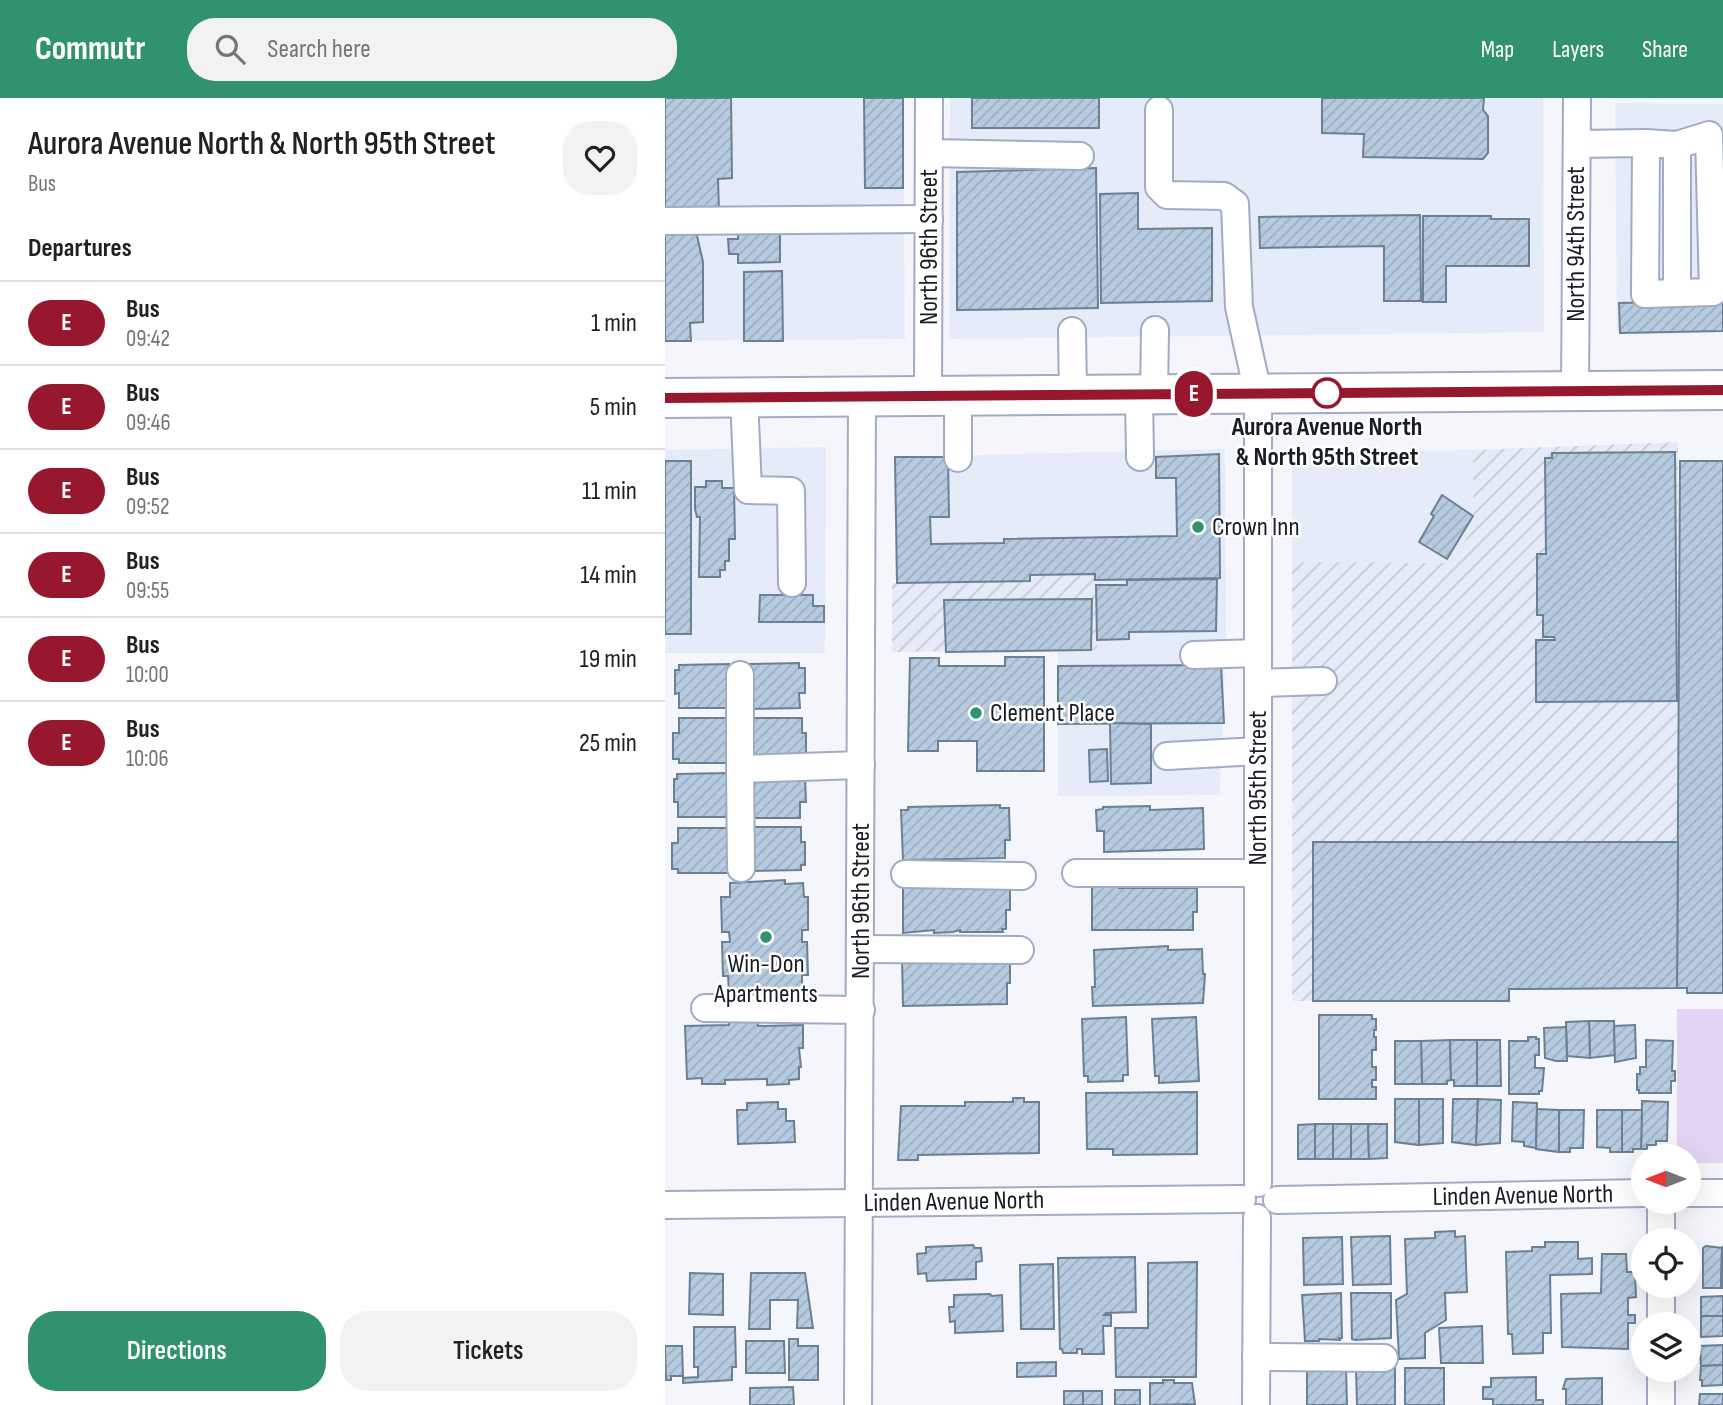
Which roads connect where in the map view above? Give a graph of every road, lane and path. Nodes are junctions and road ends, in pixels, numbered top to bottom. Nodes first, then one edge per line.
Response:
1 (929, 98) edge
2 (1577, 98) edge
3 (1159, 110) dead end
4 (1646, 143) junction
5 (1577, 144) junction
6 (1677, 145) junction
7 (929, 153) junction
8 (1080, 156) dead end
9 (929, 219) junction
10 (665, 221) edge
11 (1677, 293) junction
12 (1156, 330) dead end
13 (1072, 331) dead end
14 (1723, 390) edge
15 (1575, 391) junction
16 (1258, 393) junction
17 (1147, 394) junction
18 (1073, 395) junction
19 (862, 396) junction
20 (943, 396) junction
21 (744, 397) junction
22 (665, 398) edge
23 (1140, 457) dead end
24 (958, 458) dead end
25 (792, 583) dead end
26 (1258, 653) junction
27 (1194, 655) dead end
28 (740, 675) dead end
29 (1323, 681) dead end
30 (1258, 682) junction
31 (1258, 751) junction
32 (1167, 756) dead end
33 (861, 765) junction
34 (740, 769) junction
35 (741, 867) dead end
36 (1076, 873) dead end
37 (1258, 873) junction
38 (905, 874) dead end
39 (1022, 876) dead end
40 (861, 949) junction
41 (1020, 950) dead end
42 (705, 1008) dead end
43 (861, 1010) junction
44 (1631, 1193) edge
45 (1701, 1193) edge
46 (1723, 1193) edge
47 (1258, 1200) junction
48 (860, 1203) junction
49 (665, 1205) edge
50 (1256, 1357) junction
51 (1384, 1358) dead end
52 (1661, 1382) edge
53 (858, 1405) edge
54 (1256, 1405) edge
55 (1661, 1405) edge

1 - 7 street, North 96th Street
2 - 5 street, North 94th Street
3 - 16 street, North 95th Street
4 - 5 street
4 - 6 street
4 - 11 street
5 - 15 street, North 94th Street
6 - 11 street
6 - 11 street
7 - 8 street
7 - 9 street, North 96th Street
9 - 10 street
9 - 20 street, North 96th Street
12 - 17 street
13 - 18 street
14 - 15 highway
15 - 16 highway
16 - 17 highway
16 - 26 street, North 95th Street
17 - 18 highway
17 - 23 street
18 - 20 highway
19 - 20 highway
19 - 21 highway
19 - 33 street, North 96th Street
20 - 24 street, North 96th Street
21 - 22 highway
21 - 25 street
26 - 27 street
26 - 30 street, North 95th Street
28 - 34 street
29 - 30 street
30 - 31 street, North 95th Street
31 - 32 street
31 - 37 street, North 95th Street
33 - 34 street
33 - 40 street, North 96th Street
34 - 35 street
36 - 37 street
37 - 47 street, North 95th Street
38 - 39 street
40 - 41 street
40 - 43 street, North 96th Street
42 - 43 street
43 - 48 street, North 96th Street
44 - 47 street, Linden Avenue North
45 - 46 street
47 - 48 street, Linden Avenue North
47 - 50 street, North 95th Street
48 - 49 street, Linden Avenue North
48 - 53 street, North 96th Street
50 - 51 street
50 - 54 street, North 95th Street
52 - 55 street

